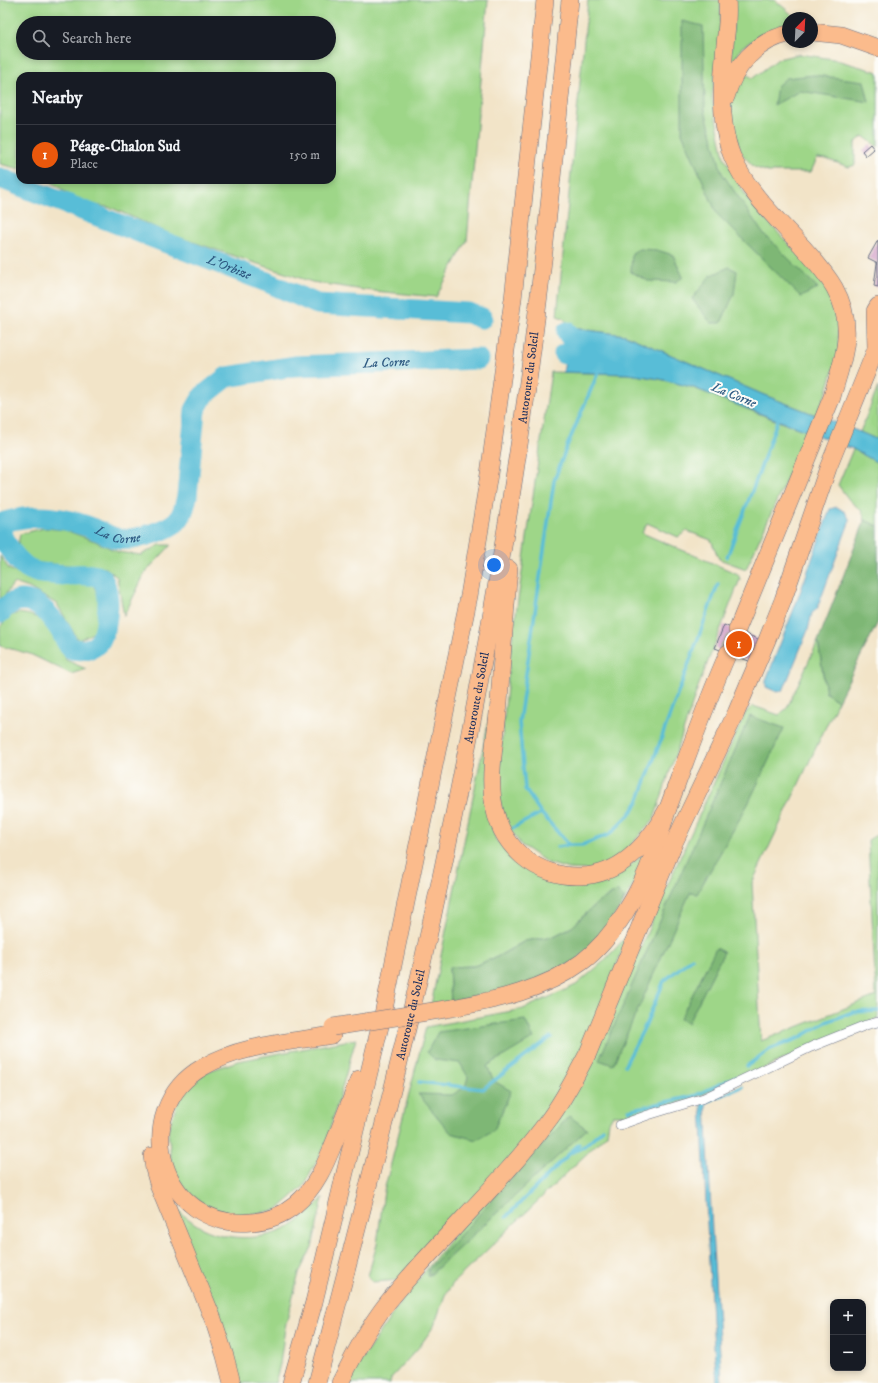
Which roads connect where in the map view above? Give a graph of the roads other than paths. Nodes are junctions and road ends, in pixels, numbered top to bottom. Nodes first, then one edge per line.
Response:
1 (545, 0) edge
2 (570, 0) edge
3 (727, 0) edge
4 (818, 33) edge
5 (782, 36) edge
6 (878, 48) edge
7 (723, 107) junction
8 (878, 306) edge
9 (878, 344) edge
10 (517, 459) junction
11 (737, 630) tunnel mouth
12 (728, 653) tunnel mouth
13 (668, 808) junction
14 (674, 843) junction
15 (450, 1012) junction
16 (383, 1014) junction
17 (878, 1022) edge
18 (333, 1031) junction
19 (620, 1125) dead end
20 (232, 1383) edge
21 (291, 1383) edge
22 (317, 1383) edge
23 (340, 1383) edge

1 - 16 highway, Autoroute du Soleil
2 - 10 highway, Autoroute du Soleil
3 - 7 highway
4 - 6 highway
5 - 7 highway
7 - 11 highway
8 - 9 highway
9 - 14 highway
10 - 13 highway
10 - 22 highway, Autoroute du Soleil
12 - 13 highway
13 - 15 highway
14 - 15 highway
14 - 23 highway
15 - 18 highway
16 - 18 highway
16 - 21 highway, Autoroute du Soleil
17 - 19 street
18 - 20 highway

